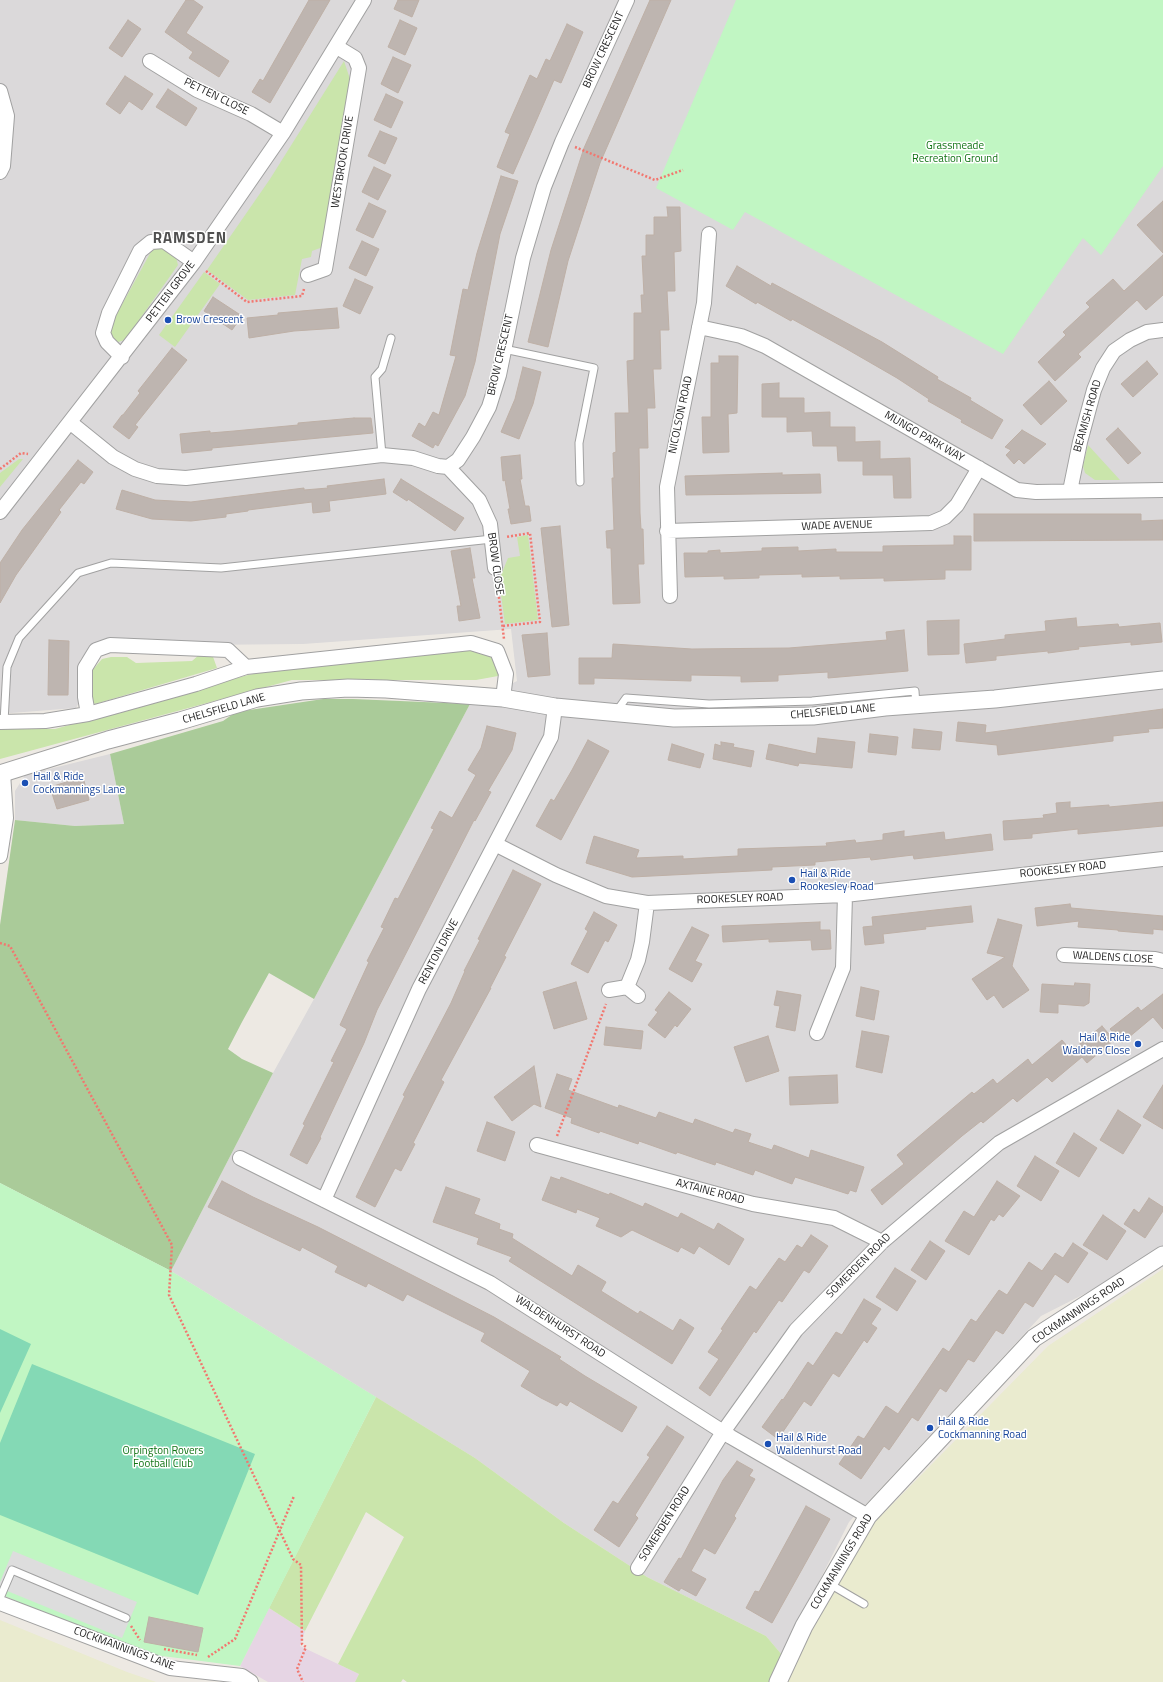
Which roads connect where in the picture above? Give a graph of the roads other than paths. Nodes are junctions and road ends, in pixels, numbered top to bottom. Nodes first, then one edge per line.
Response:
1 (364, 0) edge
2 (627, 0) edge
3 (337, 47) junction
4 (150, 61) dead end
5 (0, 91) edge
6 (283, 133) junction
7 (0, 172) edge
8 (709, 234) dead end
9 (194, 262) junction
10 (308, 275) road end
11 (699, 327) junction
12 (1163, 330) edge
13 (391, 338) dead end
14 (504, 349) junction
15 (122, 357) junction
16 (71, 423) junction
17 (382, 455) junction
18 (448, 467) junction
19 (979, 468) junction
20 (580, 482) dead end
21 (1163, 490) edge
22 (1070, 491) junction
23 (0, 512) edge
24 (667, 531) junction
25 (492, 539) junction
26 (495, 568) road end
27 (670, 596) dead end
28 (246, 667) junction
29 (1163, 680) edge
30 (503, 698) junction
31 (555, 706) junction
32 (88, 714) junction
33 (2, 722) edge
34 (1, 774) edge
35 (2, 794) edge
36 (495, 844) junction
37 (0, 856) edge
38 (1163, 859) edge
39 (845, 895) junction
40 (647, 903) junction
41 (1064, 955) dead end
42 (1163, 961) edge
43 (609, 990) road end
44 (817, 1033) dead end
45 (1163, 1049) edge
46 (537, 1145) dead end
47 (240, 1158) dead end
48 (324, 1200) junction
49 (882, 1242) junction
50 (1163, 1255) edge
51 (722, 1432) junction
52 (868, 1516) junction
53 (638, 1568) dead end
54 (828, 1583) junction
55 (0, 1598) edge
56 (0, 1603) edge
57 (864, 1604) dead end
58 (126, 1618) road end
59 (251, 1682) edge
60 (778, 1682) edge

1 - 3 street, PETTEN GROVE
2 - 14 street, BROW CRESCENT
3 - 6 street, PETTEN GROVE
3 - 10 street, WESTBROOK DRIVE
4 - 6 street, PETTEN CLOSE
5 - 7 street
6 - 9 street, PETTEN GROVE
8 - 11 street, NICOLSON ROAD
9 - 15 street, PETTEN GROVE
9 - 15 street
11 - 19 street, MUNGO PARK WAY
11 - 24 street, NICOLSON ROAD
12 - 22 street, BEAMISH ROAD
13 - 17 lane
14 - 18 street, BROW CRESCENT
14 - 20 lane
15 - 16 street, PETTEN GROVE
16 - 17 street
16 - 23 street, PETTEN GROVE
17 - 18 street
18 - 25 street, BROW CLOSE
19 - 22 street, MUNGO PARK WAY
19 - 24 street, WADE AVENUE
21 - 22 street, MUNGO PARK WAY
24 - 27 street, NICOLSON ROAD
25 - 26 street, BROW CLOSE
25 - 33 lane
28 - 30 street
28 - 32 street
28 - 32 street
29 - 31 street, CHELSFIELD LANE
30 - 31 street, CHELSFIELD LANE
30 - 34 street, CHELSFIELD LANE
31 - 36 street, RENTON DRIVE
32 - 33 street
34 - 35 street
35 - 37 street
36 - 40 street, ROOKESLEY ROAD
36 - 48 street, RENTON DRIVE
38 - 39 street, ROOKESLEY ROAD
39 - 40 street, ROOKESLEY ROAD
39 - 44 street
40 - 43 street
41 - 42 street, WALDENS CLOSE
45 - 49 street, SOMERDEN ROAD
46 - 49 street, AXTAINE ROAD
47 - 48 street, WALDENHURST ROAD
48 - 51 street, WALDENHURST ROAD
49 - 51 street, SOMERDEN ROAD
50 - 52 street, COCKMANNINGS ROAD
51 - 52 street, WALDENHURST ROAD
51 - 53 street, SOMERDEN ROAD
52 - 54 street, COCKMANNINGS ROAD
54 - 57 lane
54 - 60 street, COCKMANNINGS ROAD
55 - 58 lane
56 - 59 street, COCKMANNINGS LANE

